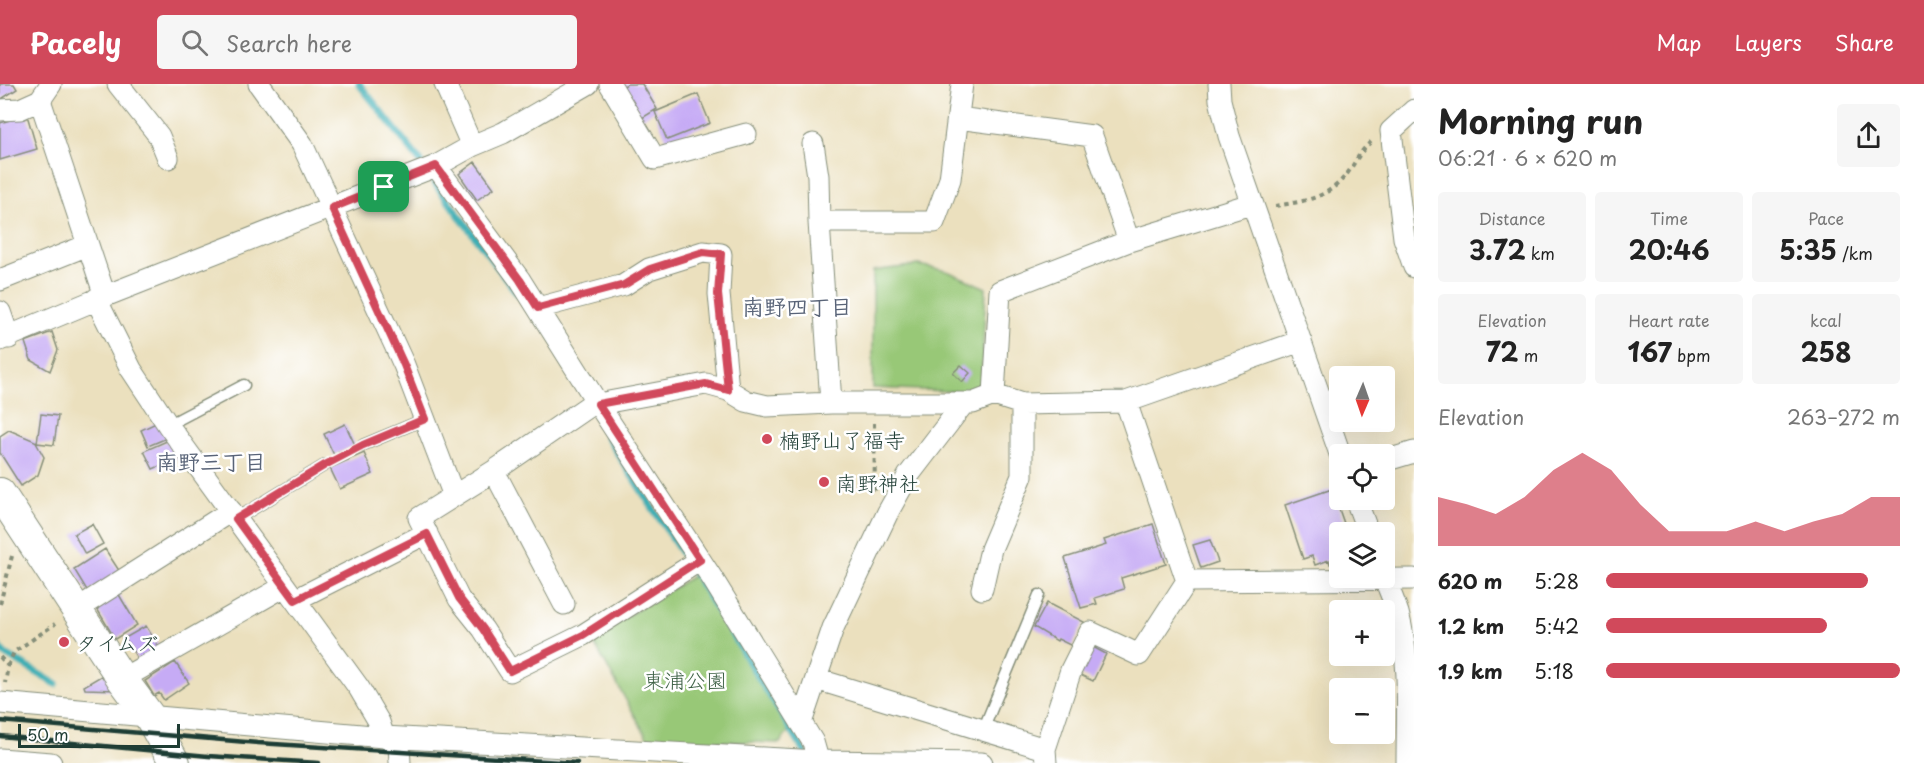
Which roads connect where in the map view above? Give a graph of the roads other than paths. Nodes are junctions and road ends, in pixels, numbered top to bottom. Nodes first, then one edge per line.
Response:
1 (118, 84) edge
2 (260, 84) edge
3 (445, 84) edge
4 (588, 84) edge
5 (610, 84) edge
6 (962, 84) edge
7 (1219, 84) edge
8 (45, 92) edge
9 (0, 110) edge
10 (1414, 111) edge
11 (958, 118) junction
12 (746, 134) dead end
13 (813, 144) dead end
14 (472, 146) junction
15 (168, 158) dead end
16 (436, 166) junction
17 (1252, 206) junction
18 (332, 208) junction
19 (819, 222) junction
20 (1129, 241) junction
21 (88, 245) junction
22 (1414, 267) edge
23 (0, 280) edge
24 (100, 297) junction
25 (538, 308) junction
26 (0, 312) edge
27 (4, 339) edge
28 (1301, 341) junction
29 (244, 385) dead end
30 (728, 390) junction
31 (994, 395) junction
32 (597, 402) junction
33 (1126, 402) junction
34 (831, 403) junction
35 (964, 403) junction
36 (1022, 404) junction
37 (425, 419) junction
38 (168, 425) junction
39 (1337, 444) edge
40 (363, 445) dead end
41 (1414, 452) edge
42 (1395, 458) edge
43 (325, 465) dead end
44 (494, 471) junction
45 (0, 493) edge
46 (454, 496) junction
47 (234, 515) junction
48 (427, 534) junction
49 (700, 560) junction
50 (1395, 578) edge
51 (1329, 579) edge
52 (1414, 579) edge
53 (1187, 580) junction
54 (1389, 588) edge
55 (982, 589) dead end
56 (290, 593) junction
57 (1039, 596) dead end
58 (564, 604) dead end
59 (77, 609) junction
60 (122, 679) junction
61 (816, 679) junction
62 (1, 703) edge
63 (148, 714) junction
64 (801, 723) junction
65 (983, 730) junction
66 (384, 737) junction
67 (1045, 756) edge
68 (621, 757) edge
69 (0, 759) edge
70 (818, 762) edge
71 (51, 763) edge
72 (175, 763) edge
73 (400, 763) edge
74 (982, 763) edge
75 (1407, 763) edge

1 - 15 street
2 - 18 street
3 - 14 street
4 - 14 street
5 - 12 street
6 - 11 street
7 - 17 street
8 - 9 street
8 - 21 street
10 - 22 street
11 - 19 street
11 - 20 street
13 - 19 street
14 - 16 street
16 - 18 street
16 - 25 street
17 - 20 street
17 - 28 street
18 - 24 street
18 - 37 street
19 - 34 street
20 - 31 street
21 - 23 street
21 - 24 street
24 - 27 street
24 - 38 street
25 - 30 street
25 - 32 street
26 - 27 street
28 - 33 street
28 - 39 street
29 - 38 lane
30 - 32 street
30 - 34 street
31 - 35 street
31 - 36 street
32 - 44 street
32 - 49 street
33 - 36 street
33 - 53 street
34 - 35 street
35 - 61 street
36 - 55 street
37 - 40 lane
37 - 46 street
38 - 47 street
41 - 42 street
43 - 47 lane
44 - 46 street
44 - 58 street
45 - 59 main road
46 - 48 street
47 - 56 street
47 - 59 street
48 - 49 street
48 - 56 street
49 - 64 street
50 - 52 street
51 - 53 street
53 - 67 street
54 - 75 street
56 - 60 street
56 - 66 street
57 - 65 lane
59 - 60 main road
60 - 63 main road
61 - 64 street
61 - 65 street
62 - 63 street
63 - 66 street
63 - 72 main road
64 - 70 street
65 - 67 street
66 - 68 street
66 - 73 street
68 - 70 street
69 - 71 street
70 - 74 street

